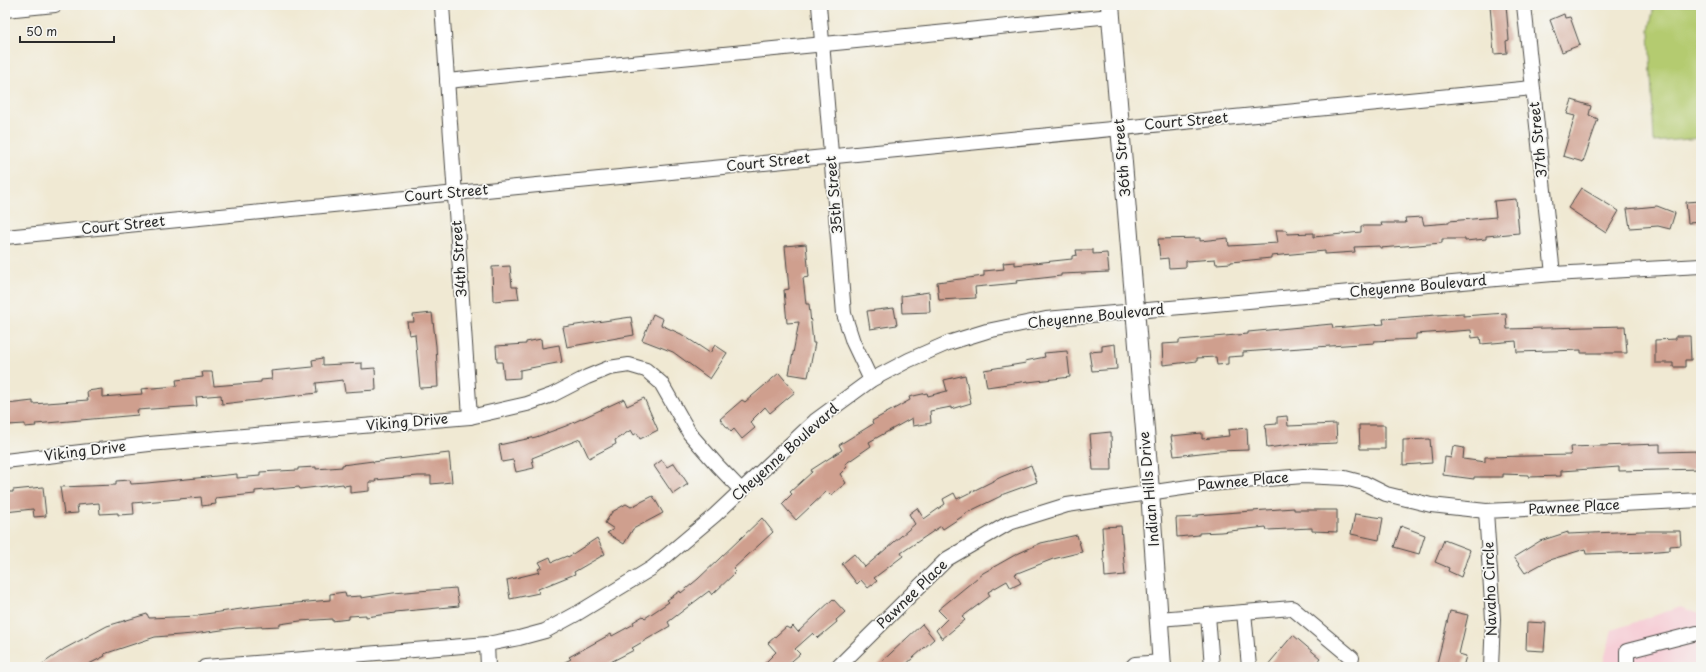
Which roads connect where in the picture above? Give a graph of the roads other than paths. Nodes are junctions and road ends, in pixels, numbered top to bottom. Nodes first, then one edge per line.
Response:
1 (55, 5) edge
2 (442, 5) edge
3 (819, 5) edge
4 (1524, 5) edge
5 (5, 10) edge
6 (1110, 10) edge
7 (822, 43) junction
8 (447, 81) junction
9 (1532, 88) junction
10 (1119, 128) junction
11 (831, 156) junction
12 (455, 192) junction
13 (5, 237) edge
14 (1701, 266) edge
15 (1553, 274) junction
16 (1134, 311) junction
17 (871, 380) junction
18 (470, 417) junction
19 (5, 461) edge
20 (742, 491) junction
21 (1150, 491) junction
22 (1701, 500) edge
23 (1486, 511) junction
24 (1244, 612) junction
25 (1208, 615) junction
26 (1159, 619) junction
27 (1701, 635) edge
28 (487, 644) junction
29 (1352, 658) dead end
30 (1162, 665) edge
31 (205, 667) edge
32 (488, 667) edge
33 (838, 667) edge
34 (1132, 667) edge
35 (1212, 667) edge
36 (1249, 667) edge
37 (1491, 667) edge
38 (1627, 667) edge

1 - 5 street
2 - 8 street, 34th Street
3 - 7 street, 35th Street
4 - 9 street, 37th Street
6 - 7 street
6 - 10 main road, 36th Street
7 - 8 street
7 - 11 street, 35th Street
8 - 12 street, 34th Street
9 - 10 street, Court Street
9 - 15 street, 37th Street
10 - 11 street, Court Street
10 - 16 main road, 36th Street
11 - 12 street, Court Street
11 - 17 street, 35th Street
12 - 13 street, Court Street
12 - 18 street, 34th Street
14 - 15 street, Cheyenne Boulevard
15 - 16 street, Cheyenne Boulevard
16 - 17 street, Cheyenne Boulevard
16 - 21 main road, Indian Hills Drive
17 - 20 street, Cheyenne Boulevard
18 - 19 street, Viking Drive
18 - 20 street, Viking Drive
20 - 28 street, Cheyenne Boulevard
21 - 23 street, Pawnee Place
21 - 26 main road, Indian Hills Drive
21 - 33 street, Pawnee Place
22 - 23 street, Pawnee Place
23 - 37 street, Navaho Circle
24 - 25 street
24 - 29 street
24 - 36 street
25 - 26 street
25 - 35 street
26 - 30 main road, Indian Hills Drive
27 - 38 street
28 - 31 street, Cheyenne Boulevard
28 - 32 street
30 - 34 street

